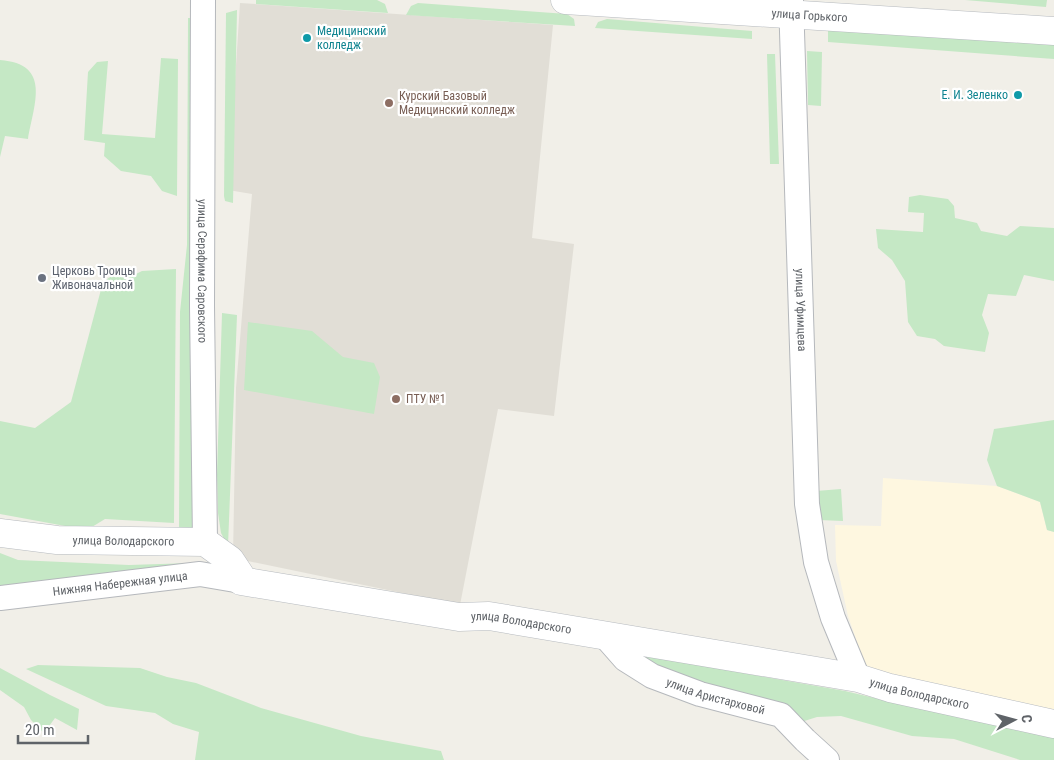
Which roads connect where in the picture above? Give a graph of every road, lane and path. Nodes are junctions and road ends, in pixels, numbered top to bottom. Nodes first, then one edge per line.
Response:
1 (203, 0) edge
2 (565, 0) edge
3 (791, 7) edge
4 (1054, 32) edge
5 (0, 533) edge
6 (205, 542) junction
7 (241, 581) junction
8 (0, 598) edge
9 (602, 634) junction
10 (858, 678) junction
11 (1054, 724) edge
12 (828, 760) edge

1 - 6 street, улица Серафима Саровского
2 - 3 street, улица Горького
3 - 4 street, улица Горького
3 - 10 street, улица Уфимцева
5 - 6 street, улица Володарского
6 - 7 street
7 - 8 street, Нижняя Набережная улица
7 - 9 street, улица Володарского
9 - 10 street, улица Володарского
9 - 12 street, улица Аристарховой
10 - 11 street, улица Володарского

